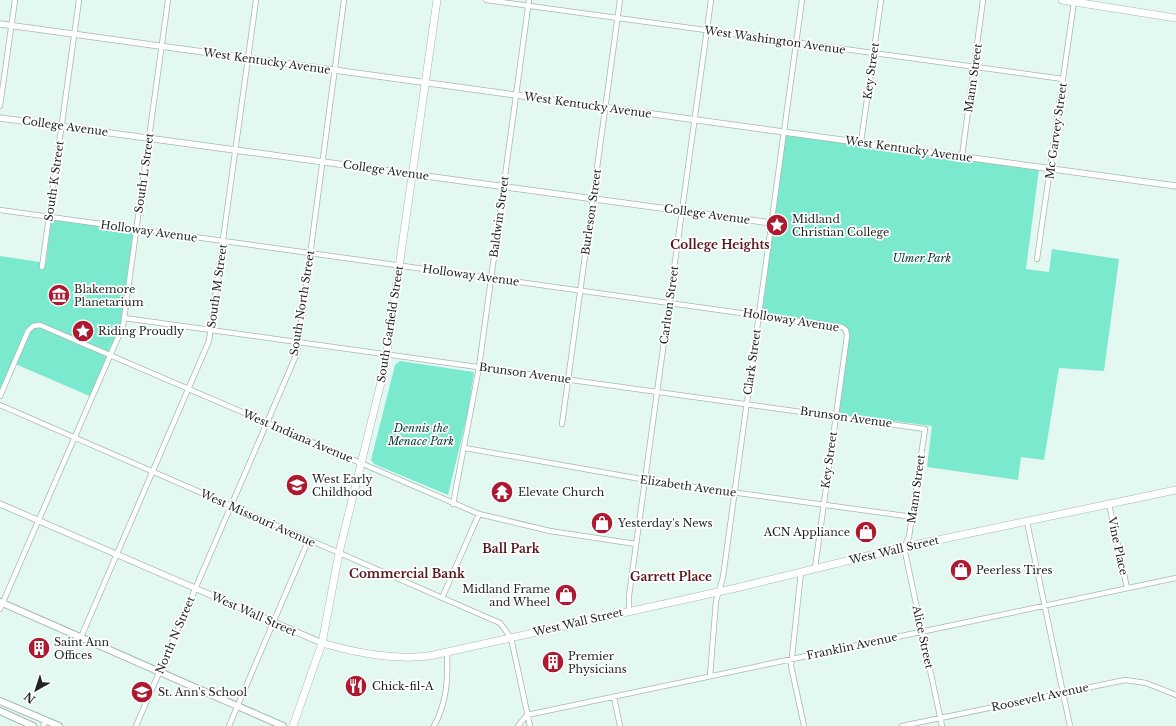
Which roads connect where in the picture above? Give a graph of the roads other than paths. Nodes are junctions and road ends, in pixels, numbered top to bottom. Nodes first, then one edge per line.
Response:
1 (15, 0) edge
2 (79, 0) edge
3 (168, 0) edge
4 (256, 0) edge
5 (344, 0) edge
6 (437, 0) edge
7 (486, 0) edge
8 (529, 0) edge
9 (620, 0) edge
10 (711, 0) edge
11 (802, 0) edge
12 (880, 0) edge
13 (983, 0) edge
14 (1062, 0) edge
15 (1074, 2) junction
16 (528, 6) junction
17 (618, 18) junction
18 (1176, 18) edge
19 (0, 24) edge
20 (11, 26) junction
21 (707, 30) junction
22 (74, 34) junction
23 (796, 43) junction
24 (161, 46) junction
25 (873, 53) junction
26 (248, 58) junction
27 (974, 67) junction
28 (335, 70) junction
29 (1063, 79) junction
30 (426, 82) junction
31 (516, 95) junction
32 (0, 106) edge
33 (605, 107) junction
34 (0, 118) edge
35 (694, 120) junction
36 (62, 126) junction
37 (784, 132) junction
38 (148, 137) junction
39 (861, 142) junction
40 (235, 149) junction
41 (962, 156) junction
42 (323, 162) junction
43 (1051, 169) junction
44 (413, 174) junction
45 (504, 186) junction
46 (1176, 186) edge
47 (593, 199) junction
48 (0, 210) edge
49 (682, 211) junction
50 (49, 217) junction
51 (771, 223) junction
52 (136, 229) junction
53 (223, 241) junction
54 (310, 253) junction
55 (1037, 259) dead end
56 (400, 265) junction
57 (42, 267) dead end
58 (491, 278) junction
59 (580, 290) junction
60 (670, 302) junction
61 (759, 315) junction
62 (124, 318) junction
63 (845, 329) joint
64 (211, 330) junction
65 (298, 342) junction
66 (387, 354) junction
67 (110, 355) junction
68 (479, 367) junction
69 (568, 379) junction
70 (188, 389) junction
71 (657, 391) junction
72 (0, 396) edge
73 (747, 404) junction
74 (0, 405) edge
75 (835, 416) junction
76 (266, 423) junction
77 (562, 424) dead end
78 (925, 429) joint
79 (74, 438) junction
80 (465, 448) junction
81 (361, 464) junction
82 (152, 471) junction
83 (645, 480) junction
84 (1176, 490) edge
85 (734, 493) junction
86 (0, 504) edge
87 (453, 504) junction
88 (1109, 504) junction
89 (231, 505) junction
90 (823, 505) junction
91 (479, 514) junction
92 (913, 517) junction
93 (39, 520) junction
94 (1027, 522) junction
95 (309, 539) junction
96 (636, 544) junction
97 (904, 548) junction
98 (339, 553) junction
99 (117, 554) junction
100 (815, 568) junction
101 (801, 572) junction
102 (1176, 578) edge
103 (195, 588) junction
104 (1127, 588) junction
105 (719, 591) junction
106 (442, 598) junction
107 (1, 602) edge
108 (1044, 605) junction
109 (0, 609) edge
110 (629, 611) junction
111 (273, 622) junction
112 (922, 631) junction
113 (81, 637) junction
114 (511, 638) junction
115 (322, 643) junction
116 (446, 653) junction
117 (792, 659) junction
118 (159, 671) junction
119 (710, 676) junction
120 (1063, 693) junction
121 (1176, 696) edge
122 (614, 697) junction
123 (0, 701) edge
124 (238, 706) junction
125 (0, 711) edge
126 (527, 715) junction
127 (940, 718) junction
128 (44, 723) edge
129 (33, 726) edge
130 (59, 726) edge
131 (136, 726) edge
132 (229, 726) edge
133 (283, 726) edge
134 (293, 726) edge
135 (434, 726) edge
136 (518, 726) edge
137 (530, 726) edge
138 (620, 726) edge
139 (804, 726) edge
140 (902, 726) edge
141 (942, 726) edge
142 (1070, 726) edge

1 - 20 street
2 - 22 street, South K Street
3 - 24 street, South L Street
4 - 26 street, South M Street
5 - 28 street, South North Street
6 - 30 main road, South Garfield Street
7 - 16 street, West Washington Avenue
8 - 16 street, Baldwin Street
9 - 17 street, Burleson Street
10 - 21 street, Carlton Street
11 - 23 street, Clark Street
12 - 25 street, Key Street
13 - 27 street, Mann Street
14 - 15 main road
15 - 18 main road
15 - 29 street, Mc Garvey Street
16 - 17 street, West Washington Avenue
16 - 31 street, Baldwin Street
17 - 21 street, West Washington Avenue
17 - 33 street, Burleson Street
19 - 20 street, West Kentucky Avenue
20 - 22 street, West Kentucky Avenue
20 - 32 street
21 - 23 street, West Washington Avenue
21 - 35 street, Carlton Street
22 - 24 street, West Kentucky Avenue
22 - 36 street, South K Street
23 - 25 street, West Washington Avenue
23 - 37 street, Clark Street
24 - 26 street, West Kentucky Avenue
24 - 38 street, South L Street
25 - 27 street, West Washington Avenue
25 - 39 street, Key Street
26 - 28 street, West Kentucky Avenue
26 - 40 street, South M Street
27 - 29 street, West Washington Avenue
27 - 41 street, Mann Street
28 - 30 street, West Kentucky Avenue
28 - 42 street, South North Street
29 - 43 street, Mc Garvey Street
30 - 31 street, West Kentucky Avenue
30 - 44 main road, South Garfield Street
31 - 33 street, West Kentucky Avenue
31 - 45 street, Baldwin Street
33 - 35 street, West Kentucky Avenue
33 - 47 street, Burleson Street
34 - 36 street, College Avenue
35 - 37 street, West Kentucky Avenue
35 - 49 street, Carlton Street
36 - 38 street, College Avenue
36 - 50 street, South K Street
37 - 39 street, West Kentucky Avenue
37 - 51 street, Clark Street
38 - 40 street, College Avenue
38 - 52 street, South L Street
39 - 41 street, West Kentucky Avenue
40 - 42 street, College Avenue
40 - 53 street, South M Street
41 - 43 street, West Kentucky Avenue
42 - 44 street, College Avenue
42 - 54 street, South North Street
43 - 46 street, West Kentucky Avenue
43 - 55 street, Mc Garvey Street
44 - 45 street, College Avenue
44 - 56 main road, South Garfield Street
45 - 47 street, College Avenue
45 - 58 street, Baldwin Street
47 - 49 street, College Avenue
47 - 59 street, Burleson Street
48 - 50 street, Holloway Avenue
49 - 51 street, College Avenue
49 - 60 street, Carlton Street
50 - 52 street, Holloway Avenue
50 - 57 street, South K Street
51 - 61 street, Clark Street
52 - 53 street, Holloway Avenue
52 - 62 street, South L Street
53 - 54 street, Holloway Avenue
53 - 64 street, South M Street
54 - 56 street, Holloway Avenue
54 - 65 street, South North Street
56 - 58 street, Holloway Avenue
56 - 66 main road, South Garfield Street
58 - 59 street, Holloway Avenue
58 - 68 street, Baldwin Street
59 - 60 street, Holloway Avenue
59 - 69 street, Burleson Street
60 - 61 street, Holloway Avenue
60 - 71 street, Carlton Street
61 - 63 street, Holloway Avenue
61 - 73 street, Clark Street
62 - 64 street, Brunson Avenue
62 - 67 street, South L Street
63 - 75 street, Key Street
64 - 65 street, Brunson Avenue
64 - 70 street, South M Street
65 - 66 street, Brunson Avenue
65 - 76 street, South North Street
66 - 68 street, Brunson Avenue
66 - 81 main road, South Garfield Street
67 - 70 street, West Indiana Avenue
67 - 72 street, West Indiana Avenue
67 - 79 street, South L Street
68 - 69 street, Brunson Avenue
68 - 80 street, Baldwin Street
69 - 71 street, Brunson Avenue
69 - 77 street, Burleson Street
70 - 76 street, West Indiana Avenue
70 - 82 street, South M Street
71 - 73 street, Brunson Avenue
71 - 83 street, Carlton Street
73 - 75 street, Brunson Avenue
73 - 85 street, Clark Street
74 - 79 street, West Missouri Avenue
75 - 78 street, Brunson Avenue
75 - 90 street, Key Street
76 - 81 street, West Indiana Avenue
76 - 89 street, South North Street
78 - 92 street, Mann Street
79 - 82 street, West Missouri Avenue
79 - 93 street, South L Street
80 - 83 street, Elizabeth Avenue
80 - 87 street, Baldwin Street
81 - 87 street, West Indiana Avenue
81 - 98 main road, South Garfield Street
82 - 89 street, West Missouri Avenue
82 - 99 street, South M Street
83 - 85 street, Elizabeth Avenue
83 - 96 street, Carlton Street
84 - 88 main road, West Wall Street
85 - 90 street, Elizabeth Avenue
85 - 105 street, Clark Street
86 - 93 street, West Wall Street
87 - 91 street, West Indiana Avenue
88 - 94 main road, West Wall Street
88 - 104 street, Vine Place
89 - 95 street, West Missouri Avenue
89 - 103 street, South North Street
90 - 92 street, Elizabeth Avenue
90 - 100 street, Key Street
91 - 96 street, West Indiana Avenue
91 - 106 street
92 - 97 street, Mann Street
93 - 99 street, West Wall Street
93 - 107 street, South L Street
94 - 97 main road, West Wall Street
94 - 108 street
95 - 98 street, West Missouri Avenue
95 - 111 street
96 - 110 street, Carlton Street
97 - 100 main road, West Wall Street
97 - 112 street, Alice Street
98 - 106 street, West Missouri Avenue
98 - 115 main road, South Garfield Street
99 - 103 street, West Wall Street
99 - 113 street, South M Street
100 - 101 main road, West Wall Street
101 - 105 main road, West Wall Street
101 - 117 street
102 - 104 street, Franklin Avenue
103 - 111 street, West Wall Street
103 - 118 street, North N Street
104 - 108 street, Franklin Avenue
105 - 110 main road, West Wall Street
105 - 119 street, Clark Street
106 - 114 street, West Missouri Avenue
107 - 109 street, South L Street
107 - 113 main road
108 - 112 street, Franklin Avenue
108 - 120 street
110 - 114 main road, West Wall Street
111 - 115 street, West Wall Street
111 - 124 street
112 - 117 street, Franklin Avenue
112 - 127 street, Alice Street
113 - 118 main road
114 - 116 main road, West Wall Street
114 - 126 street
115 - 116 main road, West Wall Street
115 - 134 main road, South Garfield Street
116 - 135 street
117 - 119 street, Franklin Avenue
117 - 139 street
118 - 124 main road
118 - 131 street, North N Street
119 - 122 street, Franklin Avenue
120 - 121 street, Roosevelt Avenue
120 - 127 street, Roosevelt Avenue
120 - 142 street
122 - 126 street, Franklin Avenue
122 - 138 street
123 - 128 main road
124 - 132 street
124 - 133 main road
125 - 129 main road
126 - 136 street
126 - 137 street
127 - 140 street, Roosevelt Avenue
127 - 141 street, Alice Street
128 - 130 main road

